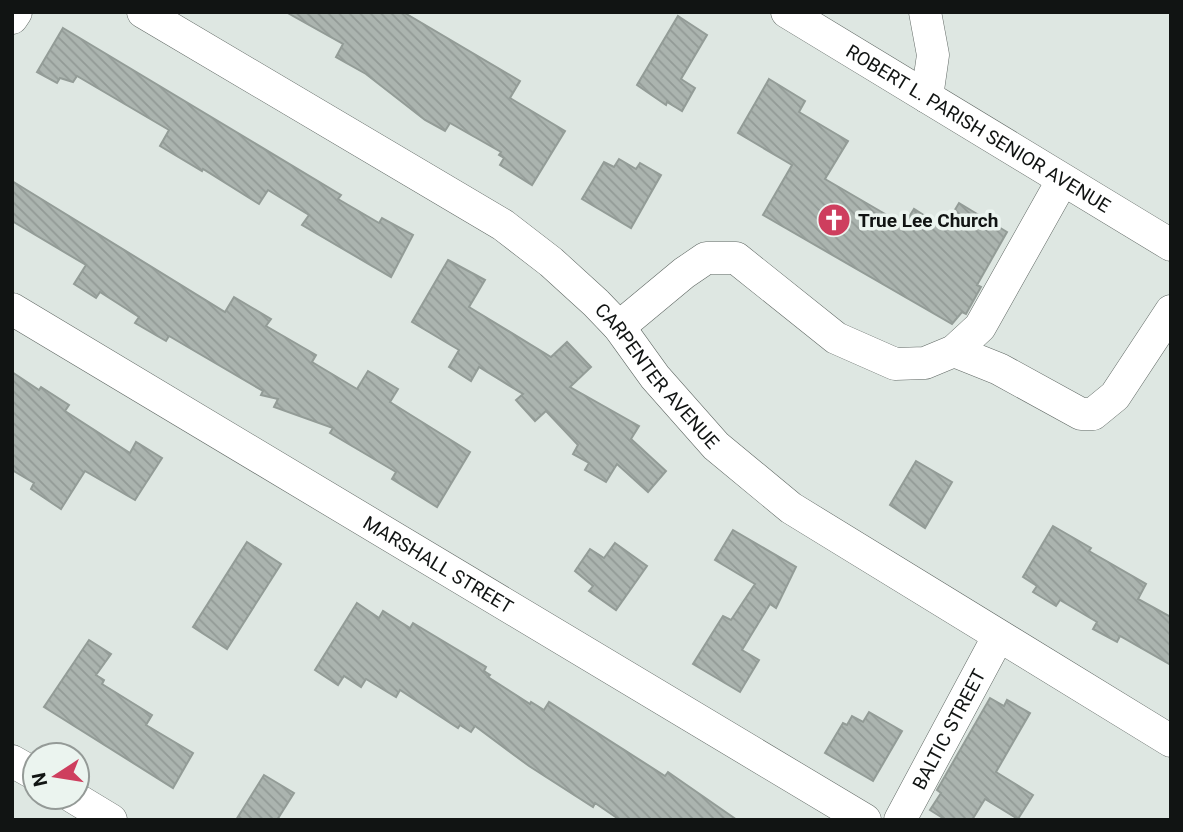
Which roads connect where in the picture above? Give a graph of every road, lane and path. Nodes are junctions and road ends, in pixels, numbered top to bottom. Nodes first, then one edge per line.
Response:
1 (16, 12) edge
2 (143, 12) edge
3 (787, 12) edge
4 (925, 12) edge
5 (12, 18) edge
6 (927, 97) junction
7 (1062, 181) junction
8 (1171, 245) edge
9 (12, 309) edge
10 (1171, 311) edge
11 (619, 327) junction
12 (954, 351) junction
13 (998, 637) junction
14 (1171, 741) edge
15 (91, 808) edge
16 (111, 820) edge
17 (865, 820) edge
18 (900, 820) edge

1 - 5 street
2 - 11 street, CARPENTER AVENUE
3 - 6 street, ROBERT L. PARISH SENIOR AVENUE
4 - 6 street
6 - 7 street, ROBERT L. PARISH SENIOR AVENUE
7 - 8 street, ROBERT L. PARISH SENIOR AVENUE
7 - 12 street
9 - 17 street, MARSHALL STREET
10 - 12 street
11 - 12 street
11 - 13 street, CARPENTER AVENUE
13 - 14 street, CARPENTER AVENUE
13 - 18 street, BALTIC STREET
15 - 16 street

